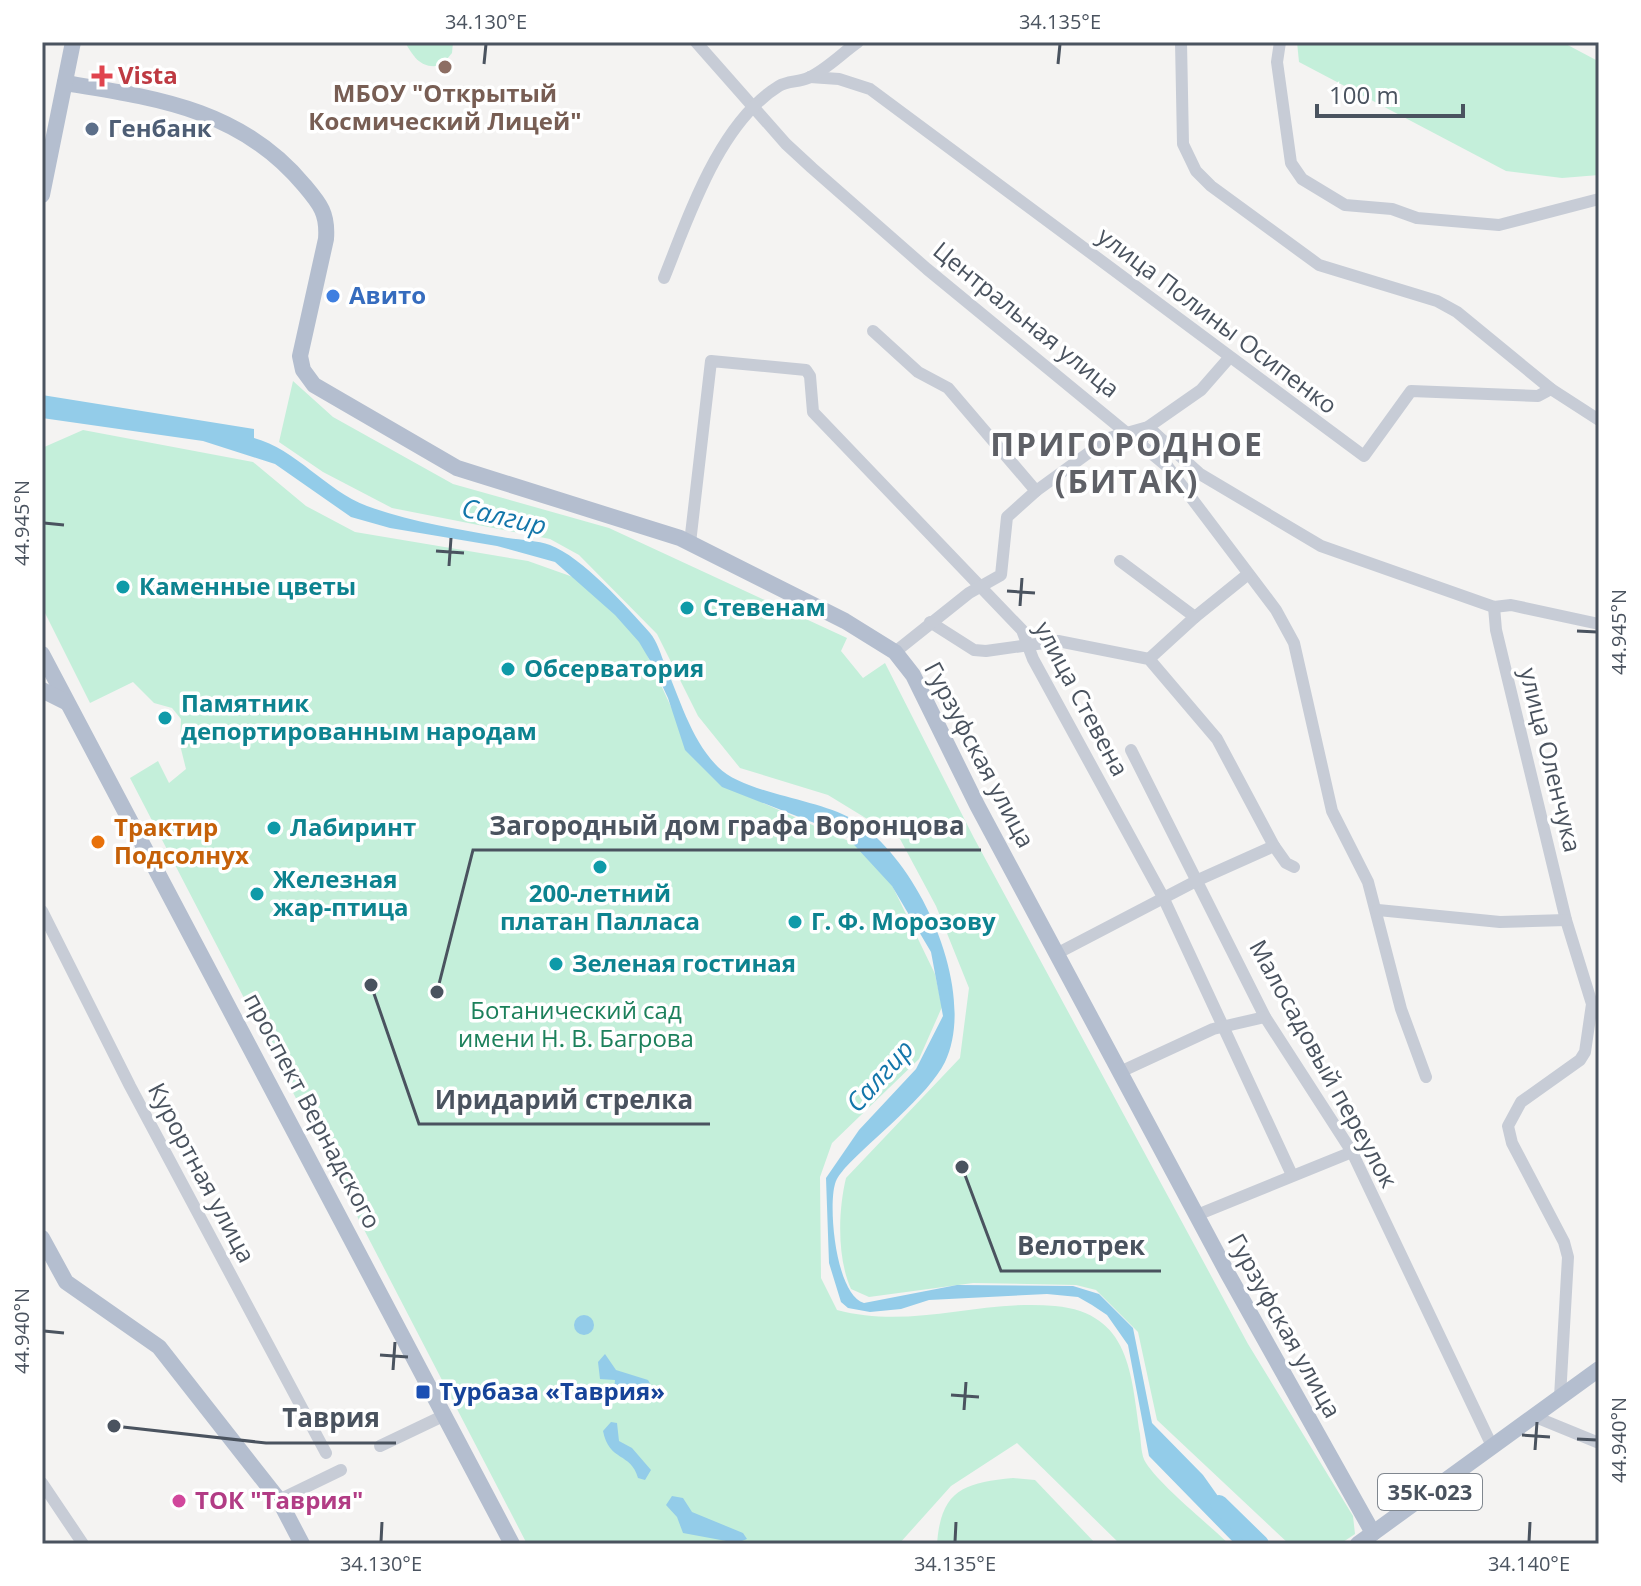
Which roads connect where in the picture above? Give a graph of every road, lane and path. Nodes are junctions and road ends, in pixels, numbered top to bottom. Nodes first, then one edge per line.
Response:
1 (73, 42) edge
2 (696, 42) edge
3 (858, 42) edge
4 (1181, 42) edge
5 (1280, 42) edge
6 (810, 77) junction
7 (65, 83) junction
8 (755, 105) junction
9 (42, 195) edge
10 (1599, 199) edge
11 (664, 278) dead end
12 (873, 331) dead end
13 (1229, 358) junction
14 (1551, 389) junction
15 (1111, 418) junction
16 (1599, 420) edge
17 (1148, 427) junction
18 (1128, 432) junction
19 (1109, 438) junction
20 (1141, 443) junction
21 (1036, 491) junction
22 (690, 543) junction
23 (1120, 561) dead end
24 (1247, 575) junction
25 (980, 587) junction
26 (1494, 607) junction
27 (1195, 617) junction
28 (930, 622) junction
29 (1599, 624) edge
30 (1028, 645) junction
31 (895, 652) junction
32 (42, 654) edge
33 (1149, 659) junction
34 (42, 690) edge
35 (66, 702) junction
36 (1131, 750) dead end
37 (1274, 846) junction
38 (1294, 867) dead end
39 (1198, 880) junction
40 (1163, 897) junction
41 (1378, 910) junction
42 (42, 911) edge
43 (1566, 920) junction
44 (1058, 953) junction
45 (1595, 1006) edge
46 (1265, 1017) junction
47 (1224, 1025) junction
48 (1120, 1072) junction
49 (1426, 1077) dead end
50 (1352, 1152) junction
51 (1292, 1175) junction
52 (1197, 1215) junction
53 (42, 1238) edge
54 (1599, 1369) edge
55 (1560, 1397) junction
56 (445, 1415) junction
57 (1533, 1416) junction
58 (1599, 1443) edge
59 (380, 1446) dead end
60 (1492, 1446) junction
61 (326, 1453) dead end
62 (341, 1470) dead end
63 (42, 1483) edge
64 (279, 1500) junction
65 (1373, 1533) junction
66 (83, 1544) edge
67 (302, 1544) edge
68 (512, 1544) edge
69 (1358, 1544) edge

1 - 7 main road
2 - 8 street, Центральная улица
3 - 6 street
4 - 14 street
5 - 10 street
6 - 8 street
6 - 13 street, улица Полины Осипенко
7 - 9 main road
7 - 22 main road, Гурзуфская улица
8 - 11 street
8 - 15 street, Центральная улица
12 - 21 street
13 - 14 street, улица Полины Осипенко
13 - 17 street
14 - 16 street
15 - 18 street, Центральная улица
15 - 19 street
17 - 18 street
17 - 20 street
17 - 26 street
18 - 19 street
18 - 20 street, Центральная улица
19 - 21 street
20 - 24 street, Центральная улица
21 - 25 street
22 - 25 street, улица Стевена
22 - 31 main road, Гурзуфская улица
23 - 27 street
24 - 27 street
24 - 41 street, Центральная улица
25 - 28 street
25 - 30 street, улица Стевена
26 - 29 street
26 - 43 street, улица Оленчука
27 - 33 street
28 - 30 street
28 - 31 street
30 - 33 street
30 - 40 street, улица Стевена
31 - 44 main road, Гурзуфская улица
32 - 35 main road, проспект Вернадского
33 - 37 street
34 - 35 main road
35 - 56 main road, проспект Вернадского
36 - 39 street, Малосадовый переулок
37 - 38 street
37 - 39 street
39 - 40 street
39 - 46 street, Малосадовый переулок
40 - 44 street
40 - 47 street, улица Стевена
41 - 43 street
41 - 49 street, Центральная улица
42 - 61 street, Курортная улица
43 - 45 street, улица Оленчука
44 - 48 main road, Гурзуфская улица
45 - 55 street, улица Оленчука
46 - 47 street
46 - 50 street, Малосадовый переулок
47 - 48 street
47 - 51 street, улица Стевена
48 - 52 main road, Гурзуфская улица
50 - 51 street
50 - 60 street, Малосадовый переулок
51 - 52 street
52 - 65 main road, Гурзуфская улица
53 - 64 main road
54 - 55 main road, 35К-023
55 - 57 main road, 35К-023
56 - 59 street
56 - 68 main road, проспект Вернадского
57 - 58 street
57 - 60 main road, 35К-023
60 - 65 main road, 35К-023
62 - 64 street
63 - 66 street
64 - 67 main road
65 - 69 main road, 35К-023

